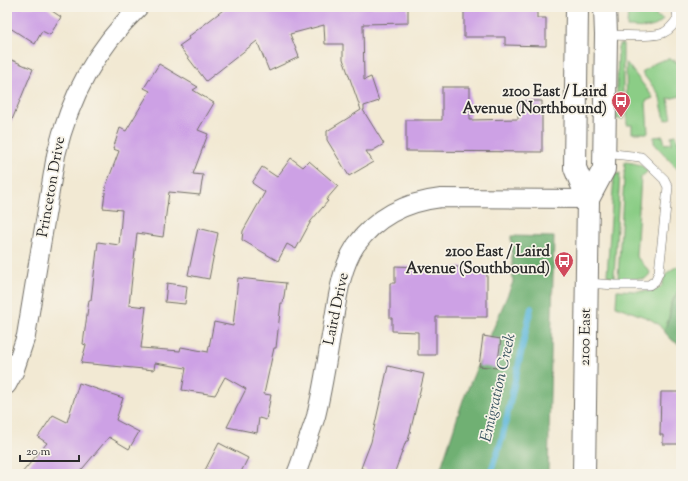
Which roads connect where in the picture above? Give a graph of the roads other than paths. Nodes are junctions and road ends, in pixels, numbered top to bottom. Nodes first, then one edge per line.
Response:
1 (139, 7) edge
2 (577, 7) edge
3 (605, 7) edge
4 (676, 7) edge
5 (606, 35) junction
6 (604, 153) junction
7 (588, 199) junction
8 (587, 283) junction
9 (7, 385) edge
10 (296, 474) edge
11 (584, 474) edge

1 - 9 street, Princeton Drive
2 - 7 street, 2100 East
3 - 5 street, 2100 East
4 - 5 lane
5 - 6 street, 2100 East
6 - 7 street, 2100 East
6 - 8 lane
7 - 8 street, 2100 East
7 - 10 street, Laird Drive
8 - 11 street, 2100 East

